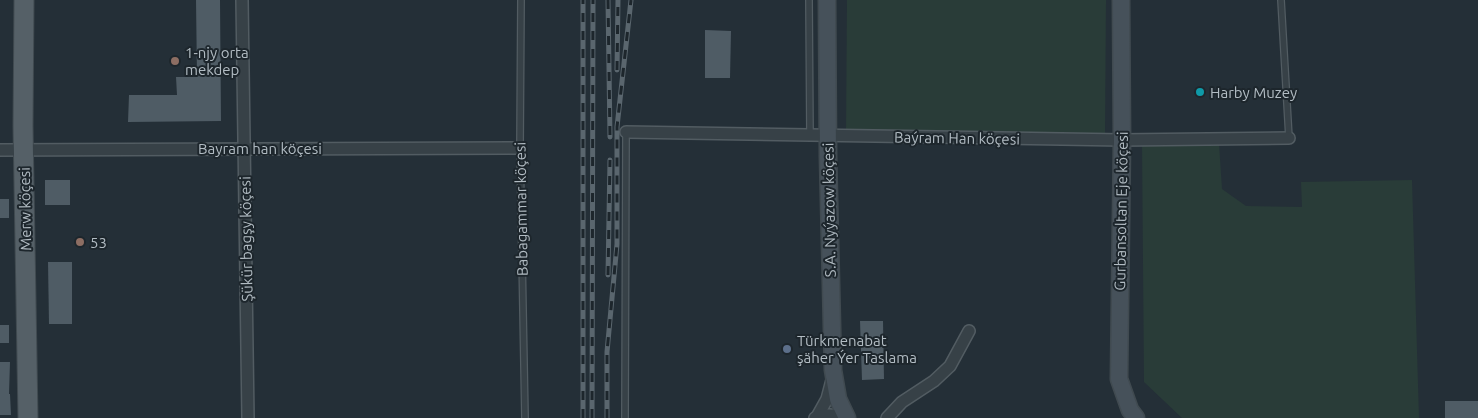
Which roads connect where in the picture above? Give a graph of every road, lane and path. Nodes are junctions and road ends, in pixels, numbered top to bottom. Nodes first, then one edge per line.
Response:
1 (24, 0) edge
2 (242, 0) edge
3 (521, 0) edge
4 (809, 0) edge
5 (827, 0) edge
6 (1121, 0) edge
7 (1281, 0) edge
8 (626, 132) joint
9 (810, 136) junction
10 (828, 136) junction
11 (1289, 138) joint
12 (1122, 140) junction
13 (244, 148) junction
14 (520, 148) junction
15 (0, 150) edge
16 (24, 150) junction
17 (969, 331) dead end
18 (833, 370) junction
19 (28, 418) edge
20 (248, 418) edge
21 (525, 418) edge
22 (625, 418) edge
23 (816, 418) edge
24 (845, 418) edge
25 (886, 418) edge
26 (1136, 418) edge

1 - 16 main road, Merw köçesi
2 - 13 street, Şükür bagşy köçesi
3 - 14 lane, Babagammar köçesi
4 - 9 lane
5 - 10 street, S.A. Nyýazow köçesi
6 - 12 street, Gurbansoltan Eje köçesi
7 - 11 lane
8 - 9 street, Baýram Han köçesi
8 - 22 lane
9 - 10 street, Baýram Han köçesi
10 - 12 street, Baýram Han köçesi
10 - 18 street, S.A. Nyýazow köçesi
11 - 12 street, Baýram Han köçesi
12 - 26 street, Gurbansoltan Eje köçesi
13 - 14 street, Bayram han köçesi
13 - 16 street, Bayram han köçesi
13 - 20 street, Şükür bagşy köçesi
14 - 21 lane, Babagammar köçesi
15 - 16 street, Bayram han köçesi
16 - 19 main road, Merw köçesi
17 - 25 street
18 - 23 street
18 - 24 street, S.A. Nyýazow köçesi
23 - 24 street

